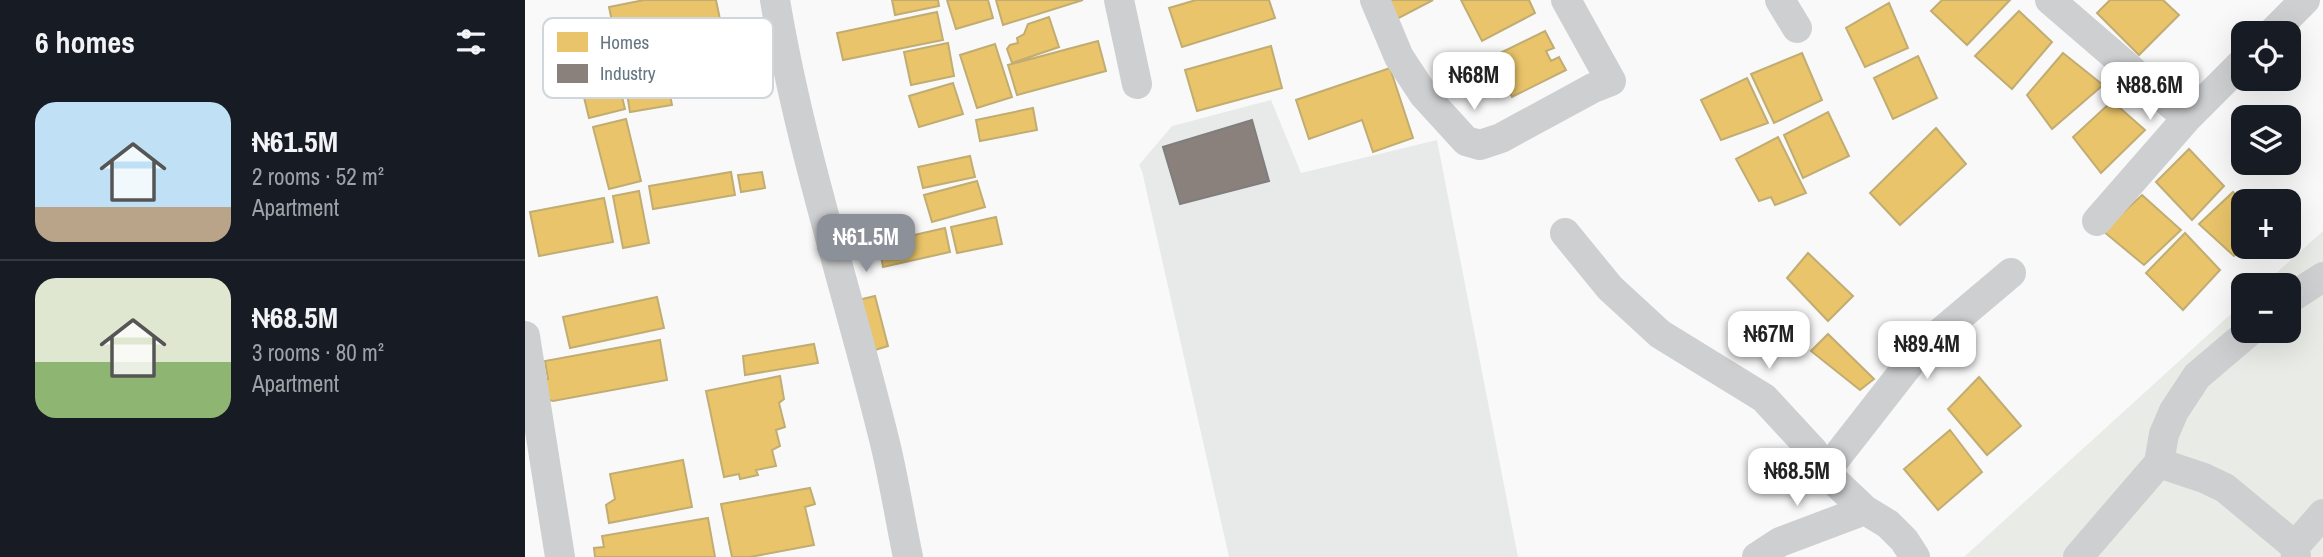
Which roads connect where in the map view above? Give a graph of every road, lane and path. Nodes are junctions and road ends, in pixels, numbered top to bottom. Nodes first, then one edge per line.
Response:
1 (775, 0) edge
2 (1119, 0) edge
3 (1375, 0) edge
4 (1566, 0) edge
5 (1780, 0) edge
6 (2050, 0) edge
7 (2305, 0) edge
8 (2284, 21) edge
9 (1797, 28) dead end
10 (2231, 73) edge
11 (1137, 84) dead end
12 (2187, 118) junction
13 (2097, 221) dead end
14 (1565, 233) dead end
15 (2011, 273) dead end
16 (2323, 277) edge
17 (2301, 291) edge
18 (525, 336) edge
19 (2236, 343) edge
20 (2159, 463) junction
21 (1825, 472) junction
22 (1865, 510) junction
23 (2323, 514) edge
24 (2295, 551) edge
25 (560, 557) edge
26 (908, 557) edge
27 (1757, 557) edge
28 (1915, 557) edge
29 (2078, 557) edge

1 - 26 street
2 - 11 street
3 - 4 street
5 - 9 street
6 - 12 street
7 - 8 street
10 - 12 street
12 - 13 street
14 - 21 street
15 - 21 street
16 - 17 street
18 - 25 street
19 - 20 street
20 - 24 street
20 - 29 street
21 - 22 street
22 - 27 street
22 - 28 street
23 - 24 street

